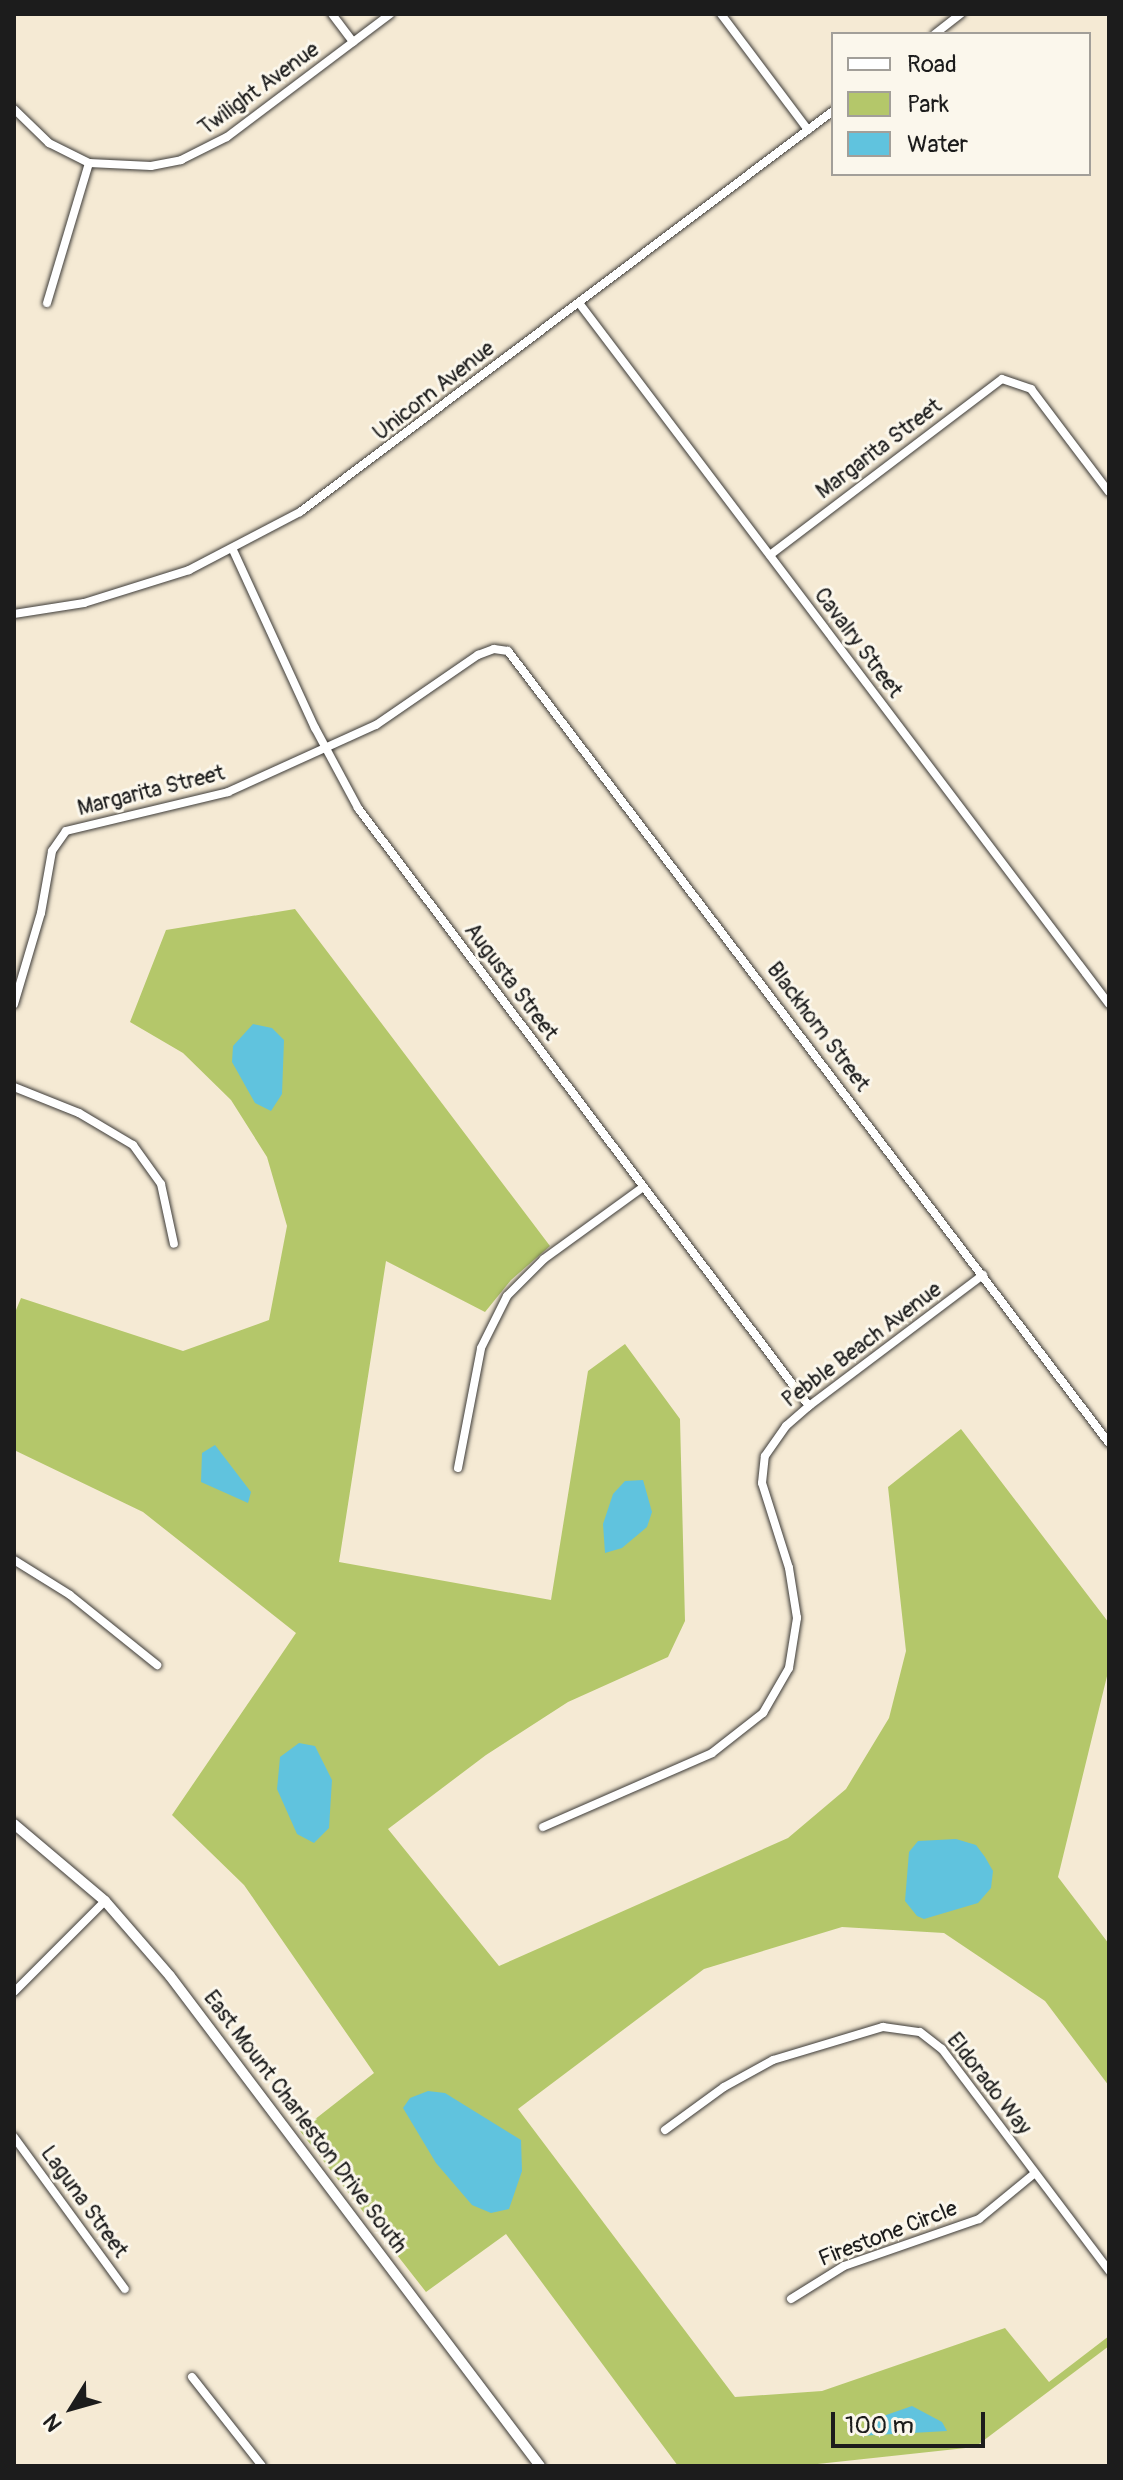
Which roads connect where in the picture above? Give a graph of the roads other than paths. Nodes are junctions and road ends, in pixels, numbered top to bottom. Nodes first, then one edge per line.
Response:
1 (332, 14) edge
2 (390, 14) edge
3 (721, 14) edge
4 (961, 14) edge
5 (938, 32) edge
6 (353, 42) junction
7 (14, 109) edge
8 (831, 113) edge
9 (808, 130) junction
10 (89, 163) junction
11 (47, 303) dead end
12 (579, 303) junction
13 (1109, 492) edge
14 (233, 550) junction
15 (770, 555) junction
16 (14, 614) edge
17 (487, 651) joint
18 (326, 750) junction
19 (14, 1004) edge
20 (1109, 1004) edge
21 (14, 1087) edge
22 (643, 1187) junction
23 (174, 1244) dead end
24 (983, 1275) junction
25 (809, 1406) junction
26 (1109, 1443) edge
27 (458, 1468) dead end
28 (14, 1560) edge
29 (157, 1665) dead end
30 (14, 1824) edge
31 (543, 1827) dead end
32 (105, 1901) junction
33 (14, 1992) edge
34 (665, 2130) dead end
35 (14, 2137) edge
36 (1035, 2173) junction
37 (1109, 2271) edge
38 (125, 2289) dead end
39 (791, 2299) dead end
40 (192, 2377) dead end
41 (262, 2466) edge
42 (540, 2466) edge

1 - 6 street
2 - 6 street, Twilight Avenue
3 - 9 street
4 - 5 street
6 - 10 street, Twilight Avenue
7 - 10 street
8 - 9 street, Unicorn Avenue
9 - 12 street, Unicorn Avenue
10 - 11 street
12 - 14 street, Unicorn Avenue
12 - 15 street, Cavalry Street
13 - 15 street, Margarita Street
14 - 16 street, Unicorn Avenue
14 - 18 street, Augusta Street
15 - 20 street, Cavalry Street
17 - 18 street, Margarita Street
17 - 24 street, Blackhorn Street
18 - 19 street, Margarita Street
18 - 22 street, Augusta Street
21 - 23 street
22 - 25 street, Augusta Street
22 - 27 street
24 - 25 street, Pebble Beach Avenue
24 - 26 street, Blackhorn Street
25 - 31 street, Pebble Beach Avenue
28 - 29 street
30 - 32 street, East Mount Charleston Drive South
32 - 33 street
32 - 42 street, East Mount Charleston Drive South
34 - 36 street, Eldorado Way
35 - 38 street, Laguna Street
36 - 37 street, Eldorado Way
36 - 39 street, Firestone Circle
40 - 41 street

